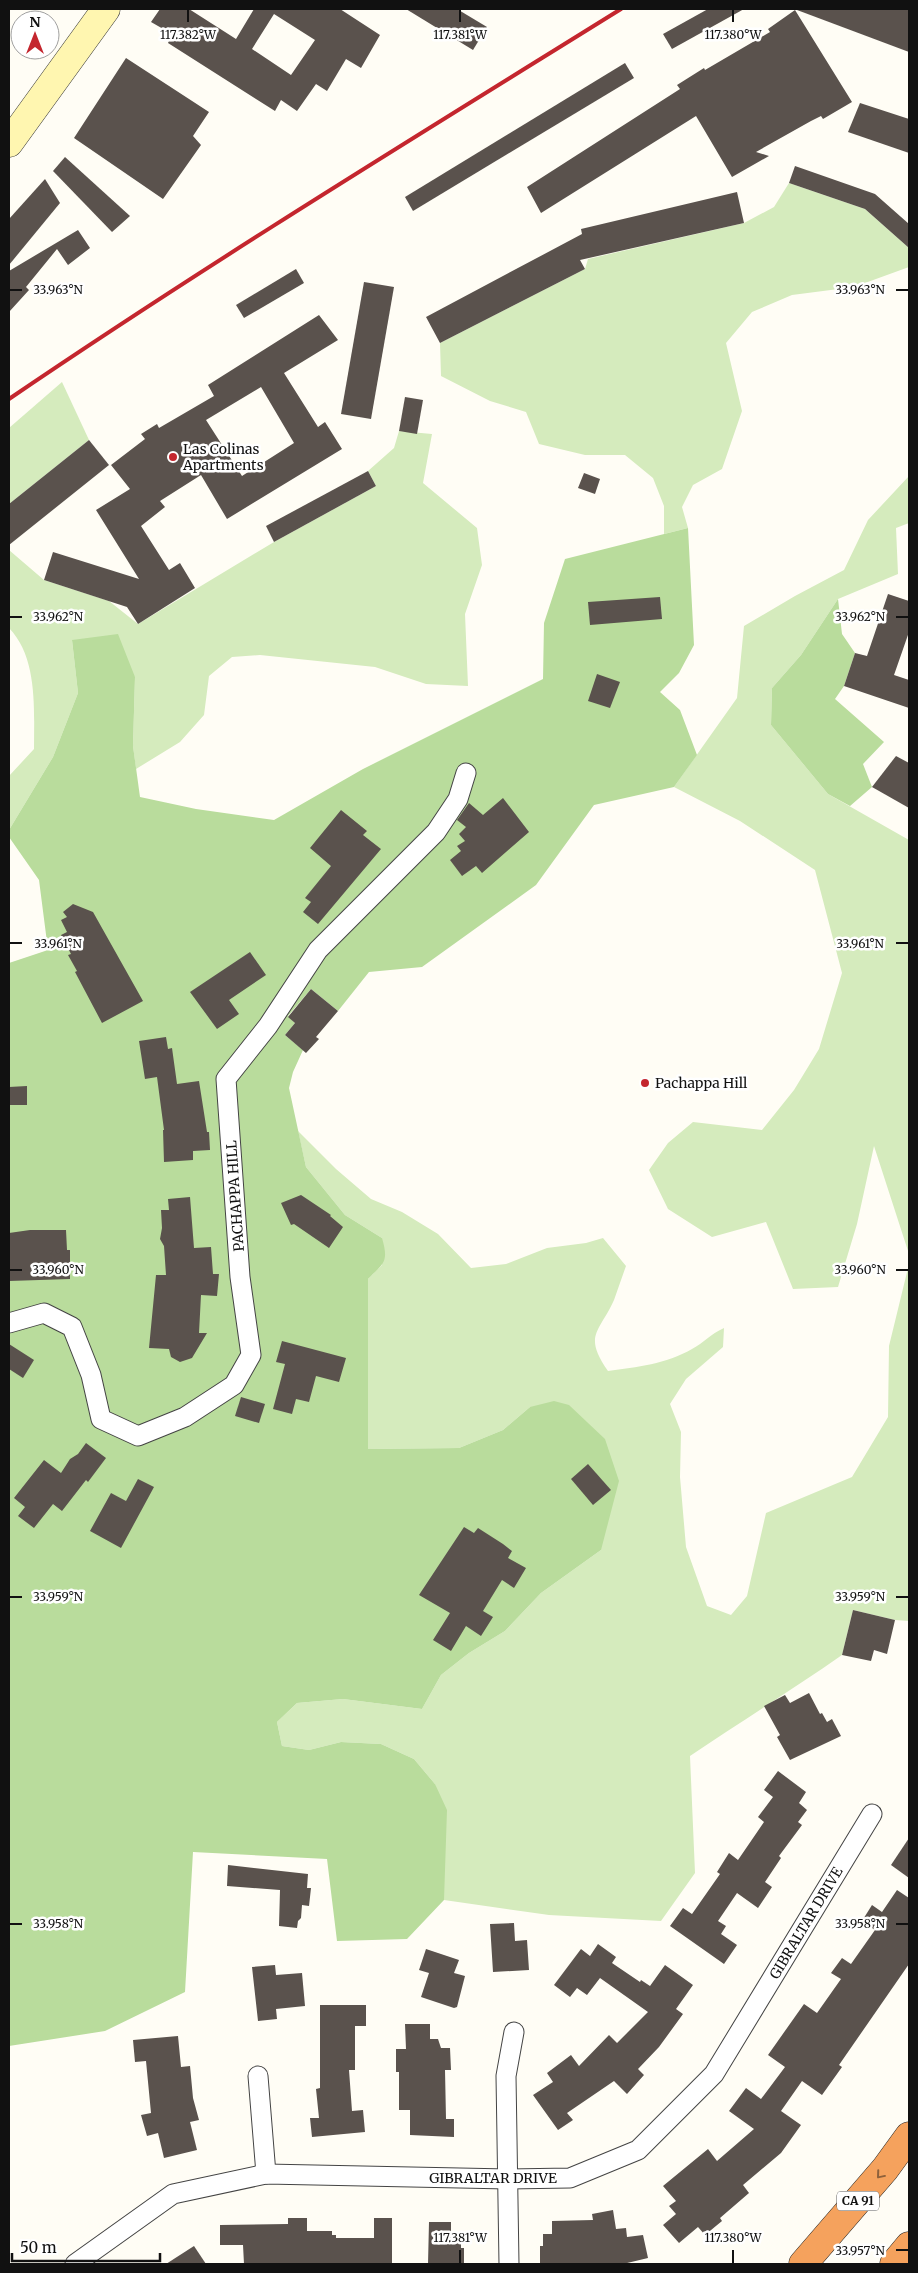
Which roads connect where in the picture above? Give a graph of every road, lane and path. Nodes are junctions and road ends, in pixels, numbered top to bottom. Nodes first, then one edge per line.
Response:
1 (106, 9) edge
2 (13, 130) edge
3 (466, 773) dead end
4 (9, 1323) edge
5 (872, 1814) dead end
6 (514, 2032) dead end
7 (258, 2076) dead end
8 (909, 2136) edge
9 (266, 2174) junction
10 (508, 2179) junction
11 (909, 2246) edge
12 (75, 2264) edge
13 (509, 2264) edge
14 (803, 2264) edge
15 (894, 2264) edge

1 - 2 main road
3 - 4 street, PACHAPPA HILL
5 - 10 street, GIBRALTAR DRIVE
6 - 10 street
7 - 9 street
8 -> 14 highway, CA 91
9 - 10 street, GIBRALTAR DRIVE
9 - 12 street, GIBRALTAR DRIVE
10 - 13 street
11 - 15 highway

